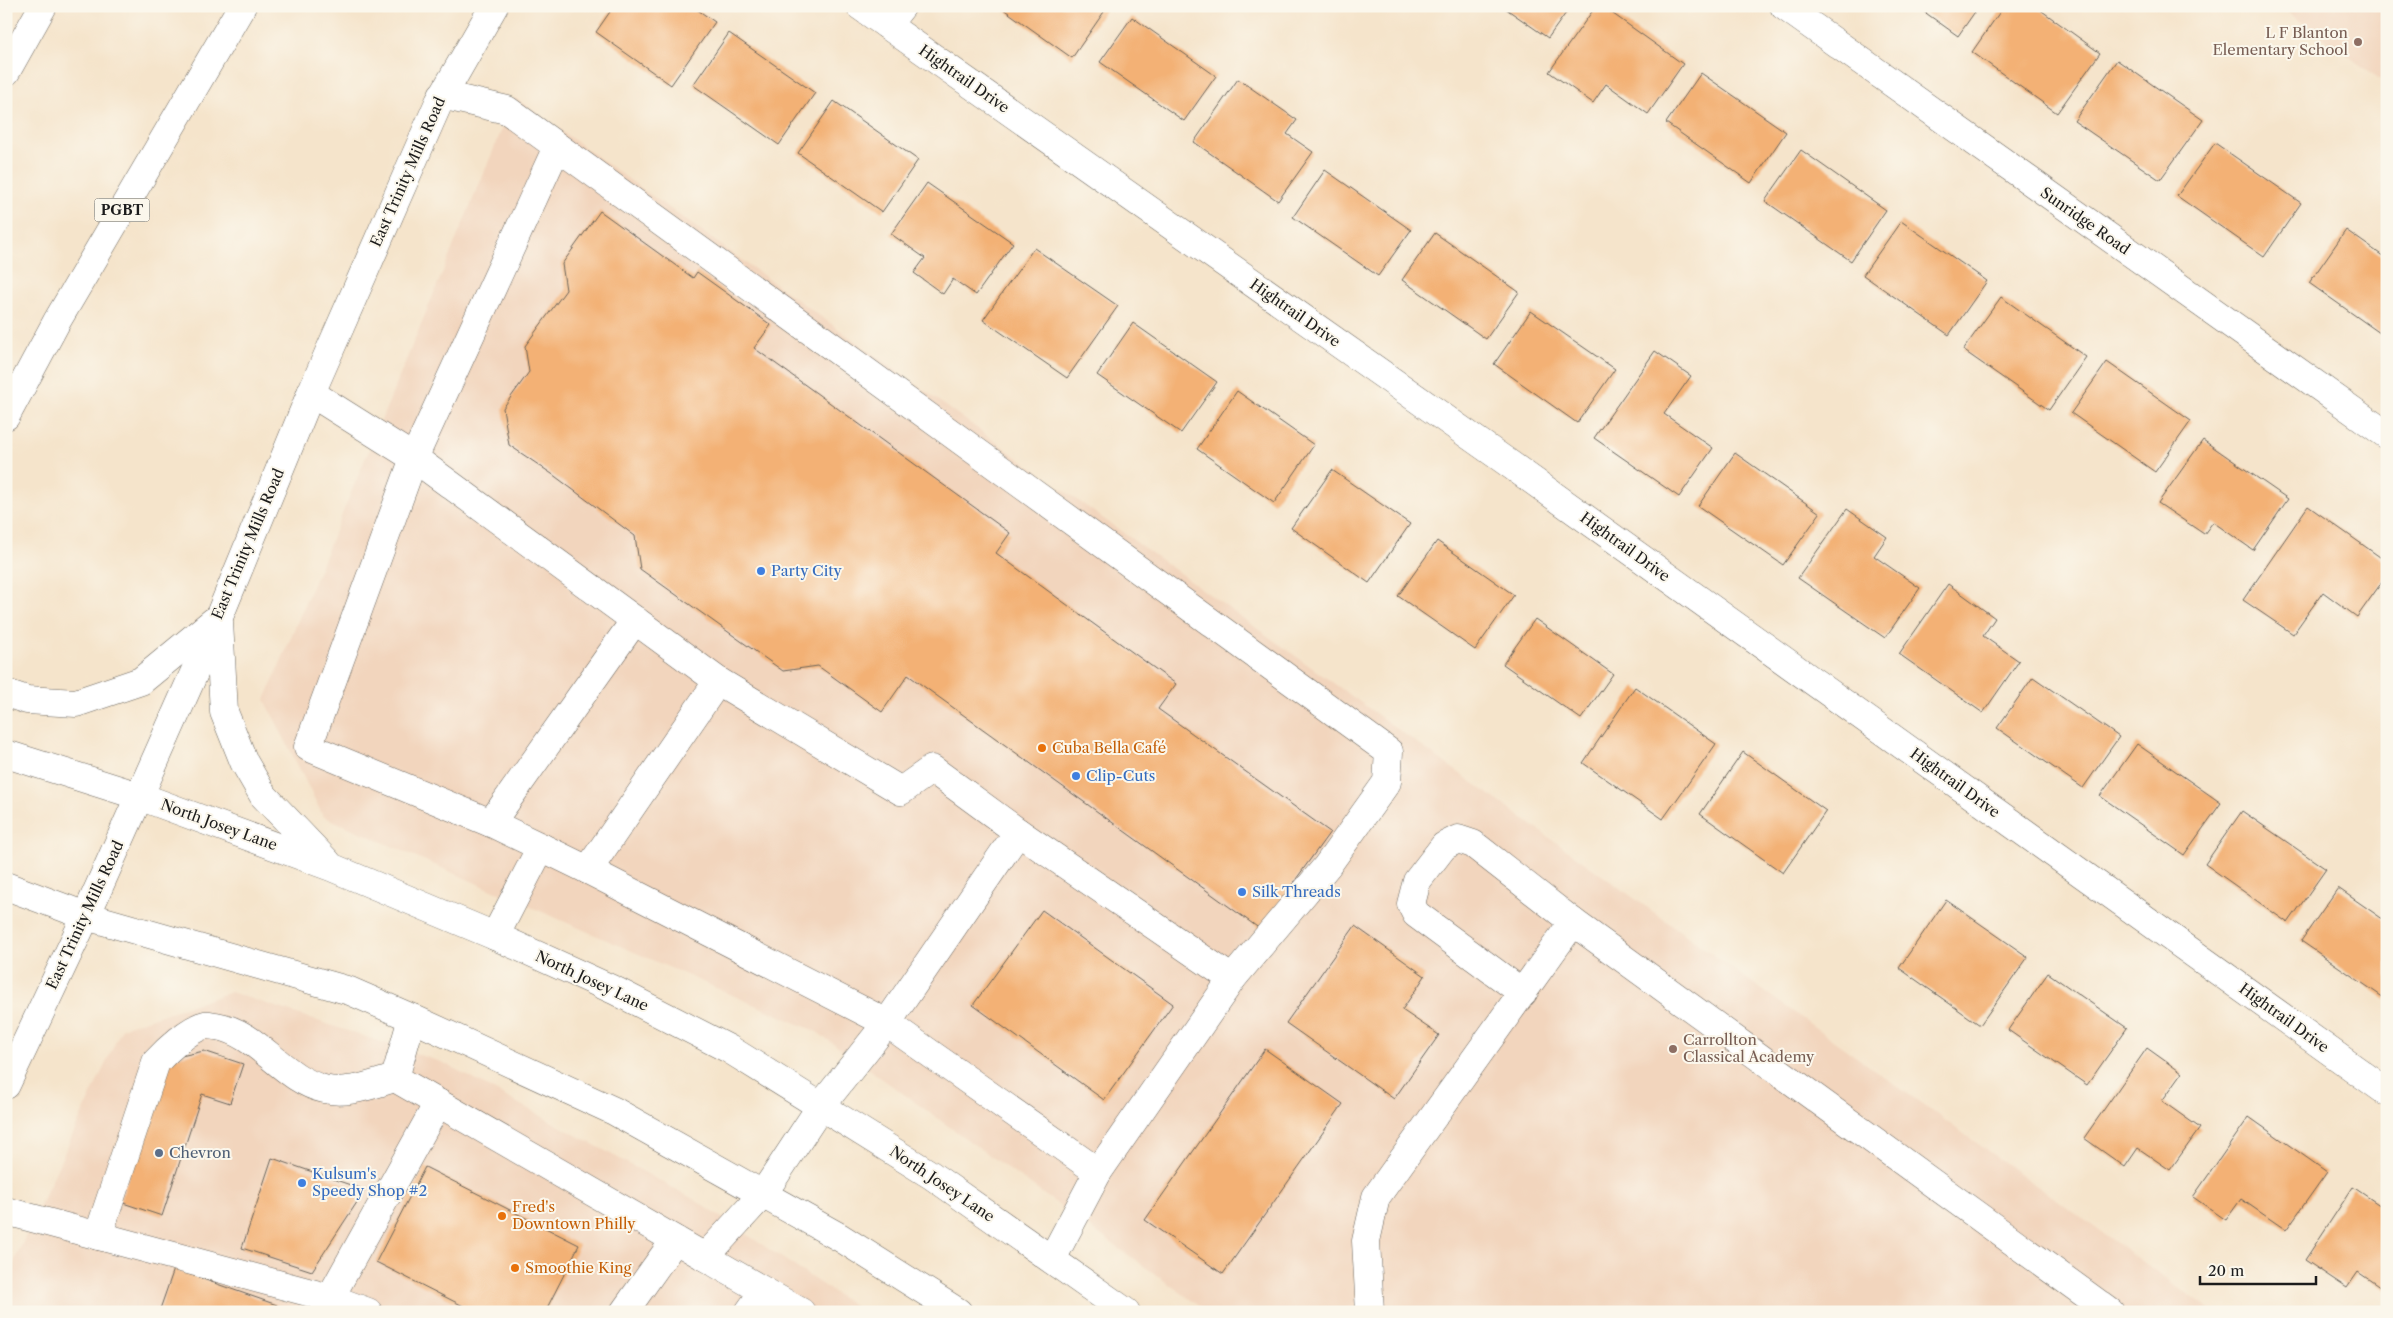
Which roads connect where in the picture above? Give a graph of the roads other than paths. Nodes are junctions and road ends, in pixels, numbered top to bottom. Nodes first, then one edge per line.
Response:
1 (43, 6) edge
2 (242, 6) edge
3 (494, 6) edge
4 (860, 6) edge
5 (1784, 6) edge
6 (895, 16) edge
7 (6, 72) edge
8 (442, 95) junction
9 (557, 147) junction
10 (311, 392) junction
11 (6, 416) edge
12 (2387, 435) edge
13 (414, 458) junction
14 (219, 617) junction
15 (634, 620) junction
16 (718, 681) junction
17 (6, 693) edge
18 (6, 754) edge
19 (139, 796) junction
20 (491, 823) junction
21 (1018, 832) junction
22 (541, 847) junction
23 (331, 867) junction
24 (588, 870) junction
25 (6, 886) edge
26 (86, 916) junction
27 (1573, 922) junction
28 (496, 936) junction
29 (1232, 980) junction
30 (1523, 992) junction
31 (412, 1018) junction
32 (887, 1023) junction
33 (395, 1078) junction
34 (6, 1085) edge
35 (2387, 1092) edge
36 (438, 1103) junction
37 (821, 1106) junction
38 (1098, 1172) junction
39 (763, 1194) junction
40 (6, 1211) edge
41 (98, 1236) junction
42 (675, 1240) junction
43 (706, 1258) junction
44 (1052, 1259) junction
45 (756, 1301) edge
46 (929, 1304) edge
47 (327, 1305) edge
48 (368, 1312) edge
49 (624, 1312) edge
50 (801, 1312) edge
51 (958, 1312) edge
52 (1126, 1312) edge
53 (1370, 1312) edge
54 (2110, 1312) edge

1 - 7 main road
2 - 11 main road, PGBT
3 - 8 main road, East Trinity Mills Road
4 - 6 main road, Hightrail Drive
5 - 12 main road, Sunridge Road
6 - 35 main road, Hightrail Drive
8 - 9 main road
8 - 10 main road, East Trinity Mills Road
9 - 13 main road
9 - 29 main road
10 - 13 main road
10 - 14 main road, East Trinity Mills Road
13 - 15 main road
13 - 20 main road
14 - 17 main road
14 - 19 main road, East Trinity Mills Road
14 - 23 main road
15 - 16 main road
15 - 20 main road
16 - 21 main road
16 - 24 main road
18 - 19 main road, North Josey Lane
19 - 23 main road, North Josey Lane
19 - 26 main road, East Trinity Mills Road
20 - 22 main road
21 - 29 main road
21 - 32 main road
22 - 24 main road
22 - 28 main road
23 - 28 main road, North Josey Lane
24 - 32 main road
25 - 26 main road
26 - 31 main road
26 - 34 main road, East Trinity Mills Road
27 - 30 main road
27 - 30 main road
27 - 54 main road
28 - 37 main road, North Josey Lane
29 - 38 main road
30 - 53 main road
31 - 33 main road
31 - 39 main road
32 - 37 main road
32 - 38 main road
33 - 36 main road
33 - 41 main road
36 - 42 main road
36 - 47 main road
37 - 39 main road
37 - 44 main road, North Josey Lane
38 - 44 main road
39 - 43 main road
39 - 46 main road
40 - 41 main road
41 - 47 main road
42 - 43 main road
42 - 49 main road
43 - 45 main road
44 - 52 main road, North Josey Lane
45 - 50 main road
46 - 51 main road
47 - 48 main road

